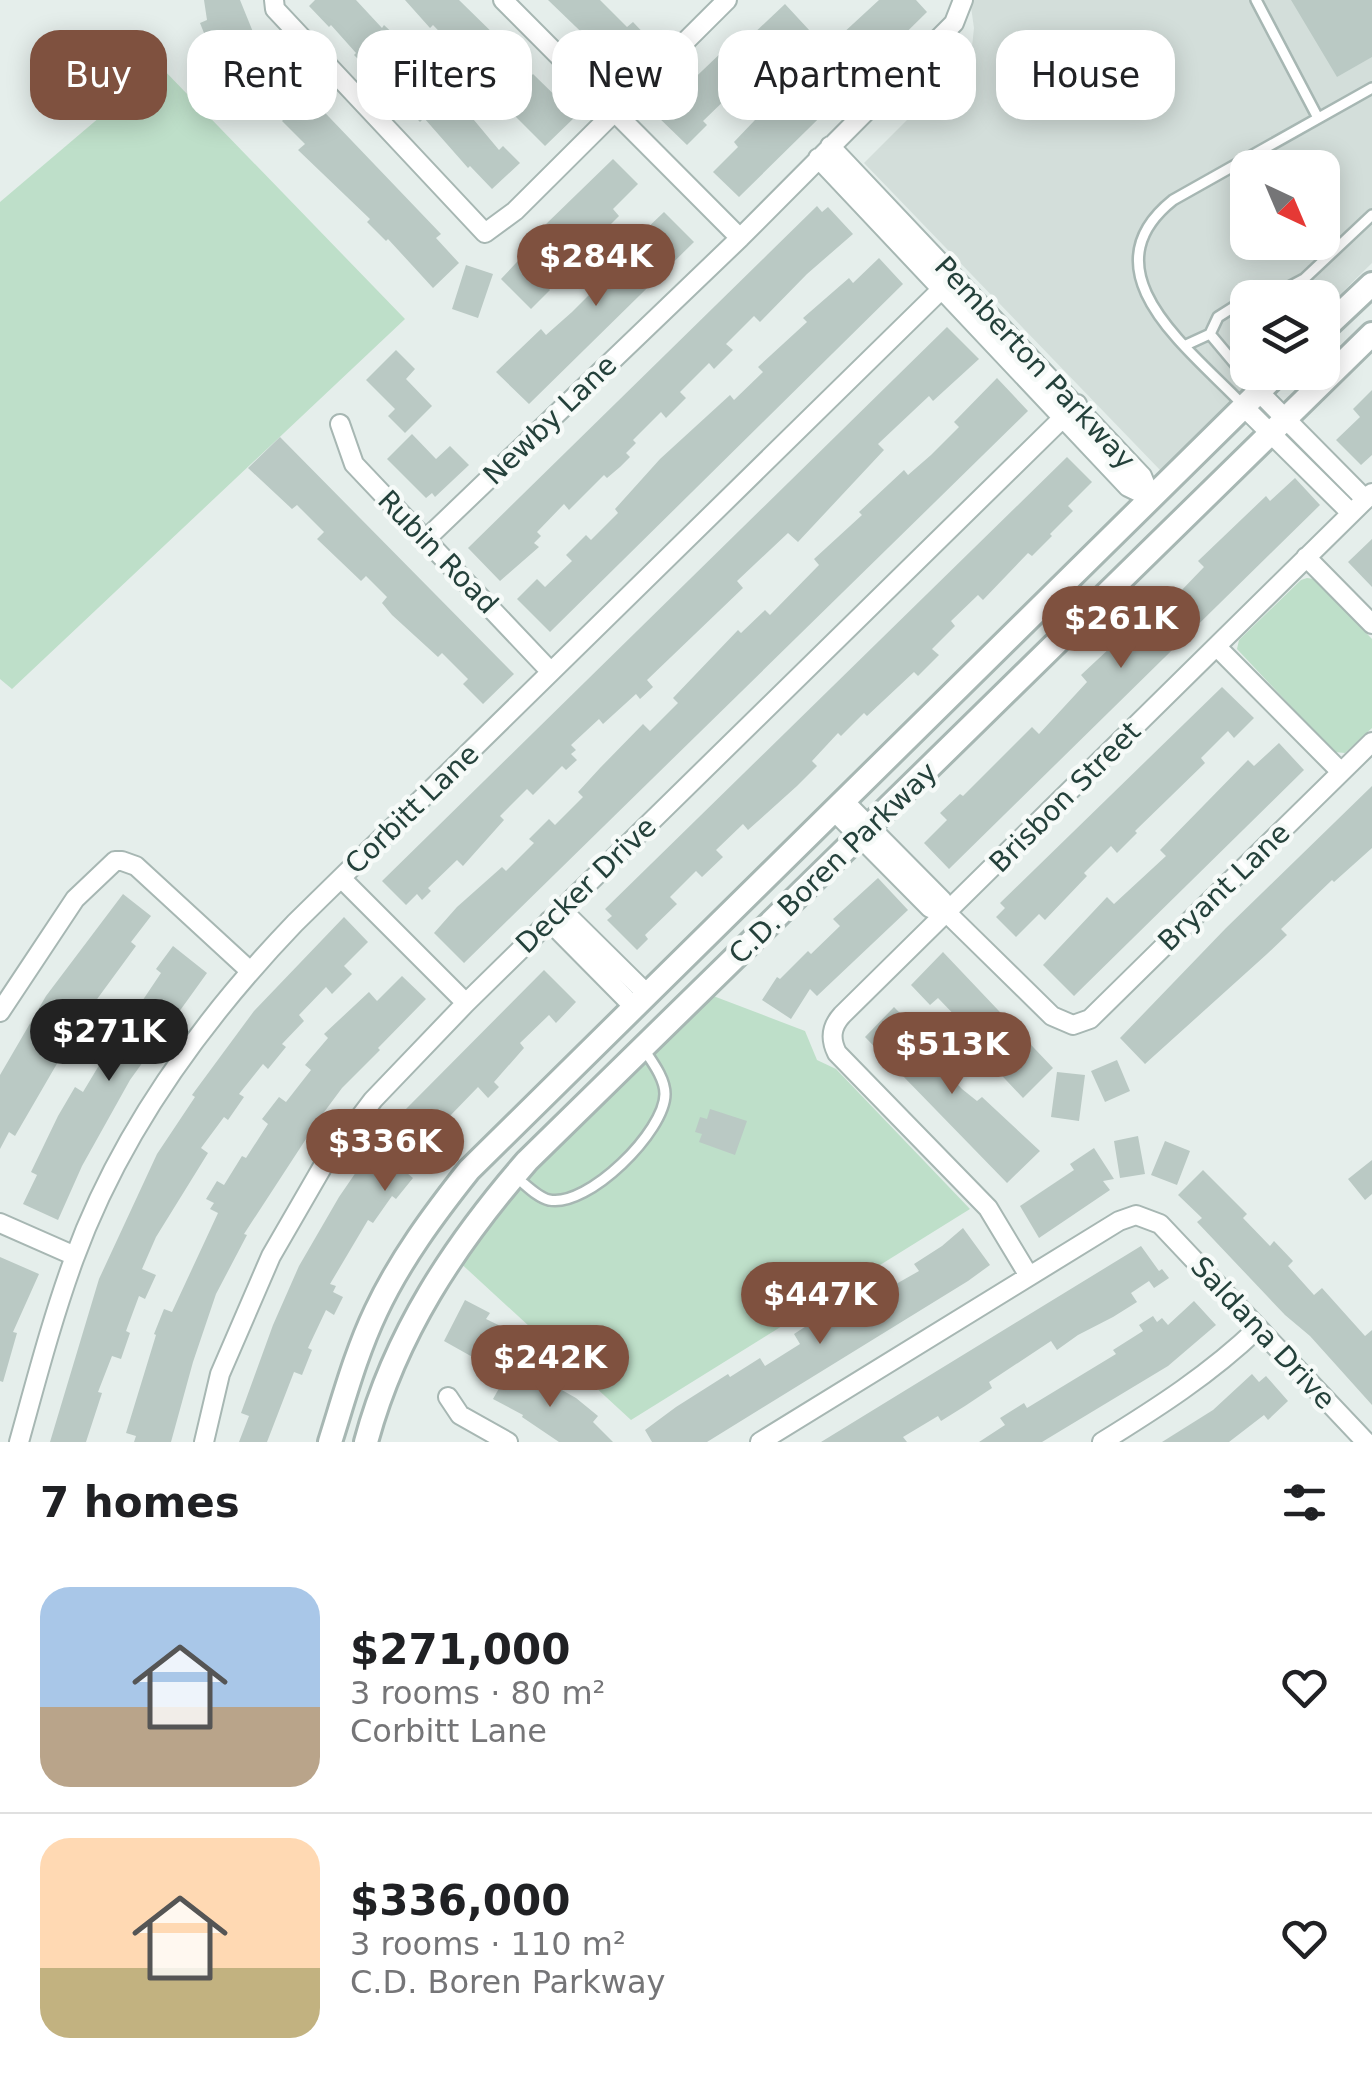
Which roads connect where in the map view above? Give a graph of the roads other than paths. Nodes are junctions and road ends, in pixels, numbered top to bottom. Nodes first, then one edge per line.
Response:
1 (274, 0) edge
2 (503, 0) edge
3 (726, 0) edge
4 (963, 0) edge
5 (1256, 0) edge
6 (695, 30) edge
7 (552, 50) edge
8 (1372, 88) edge
9 (1318, 118) junction
10 (604, 120) edge
11 (620, 120) edge
12 (824, 152) junction
13 (1372, 216) edge
14 (740, 238) junction
15 (1302, 280) edge
16 (948, 283) junction
17 (1372, 284) edge
18 (1230, 309) edge
19 (1340, 314) edge
20 (1210, 334) junction
21 (1372, 334) edge
22 (1186, 345) junction
23 (1261, 390) edge
24 (1251, 400) junction
25 (1070, 411) junction
26 (340, 424) dead end
27 (1278, 427) junction
28 (1368, 496) edge
29 (1151, 498) junction
30 (1351, 513) junction
31 (1178, 525) junction
32 (426, 539) junction
33 (1306, 557) junction
34 (1372, 624) edge
35 (1217, 646) junction
36 (551, 672) junction
37 (1372, 742) edge
38 (1341, 772) junction
39 (840, 807) junction
40 (865, 832) junction
41 (342, 878) junction
42 (948, 914) junction
43 (555, 915) junction
44 (250, 971) junction
45 (640, 1001) junction
46 (466, 1003) junction
47 (0, 1012) edge
48 (643, 1048) junction
49 (514, 1176) junction
50 (0, 1223) edge
51 (74, 1256) junction
52 (1029, 1276) junction
53 (1257, 1329) junction
54 (448, 1397) dead end
55 (19, 1442) edge
56 (204, 1442) edge
57 (330, 1442) edge
58 (366, 1442) edge
59 (508, 1442) edge
60 (760, 1442) edge
61 (1102, 1442) edge
62 (1366, 1442) edge

1 - 10 street
2 - 7 street
3 - 6 street
4 - 12 street, Newby Lane
5 - 9 lane
8 - 9 lane
9 - 22 lane
11 - 14 street
12 - 14 street, Newby Lane
12 - 16 street, Pemberton Parkway
13 - 15 lane
14 - 32 street, Newby Lane
16 - 25 street, Pemberton Parkway
16 - 36 street, Corbitt Lane
17 - 19 street
18 - 20 lane
20 - 22 lane
20 - 24 lane
21 - 27 street, C.D. Boren Parkway
22 - 24 lane
23 - 24 street, C.D. Boren Parkway
24 - 27 street
24 - 29 street, C.D. Boren Parkway
25 - 29 street, Pemberton Parkway
25 - 43 street, Decker Drive
26 - 32 street, Rubin Road
27 - 28 street
27 - 30 street
27 - 31 street, C.D. Boren Parkway
28 - 30 street, Brisbon Street
29 - 31 street
29 - 39 street, C.D. Boren Parkway
30 - 33 street, Brisbon Street
31 - 40 street, C.D. Boren Parkway
32 - 36 street, Rubin Road
33 - 34 street
33 - 35 street, Brisbon Street
35 - 38 street
35 - 42 street, Brisbon Street
36 - 41 street, Corbitt Lane
37 - 38 street, Bryant Lane
38 - 42 street, Bryant Lane
39 - 40 street
39 - 45 street, C.D. Boren Parkway
40 - 42 street
40 - 48 street, C.D. Boren Parkway
41 - 44 street, Corbitt Lane
41 - 46 street
42 - 52 street, Brisbon Street
43 - 45 street
43 - 46 street, Decker Drive
44 - 47 street
44 - 51 street, Corbitt Lane
45 - 57 street, C.D. Boren Parkway
46 - 56 street, Decker Drive
48 - 49 street, C.D. Boren Parkway
48 - 49 lane
49 - 58 street, C.D. Boren Parkway
50 - 51 street
51 - 55 street, Corbitt Lane
52 - 53 street, Saldana Drive
52 - 60 street
53 - 61 street
53 - 62 street, Saldana Drive
54 - 59 street

